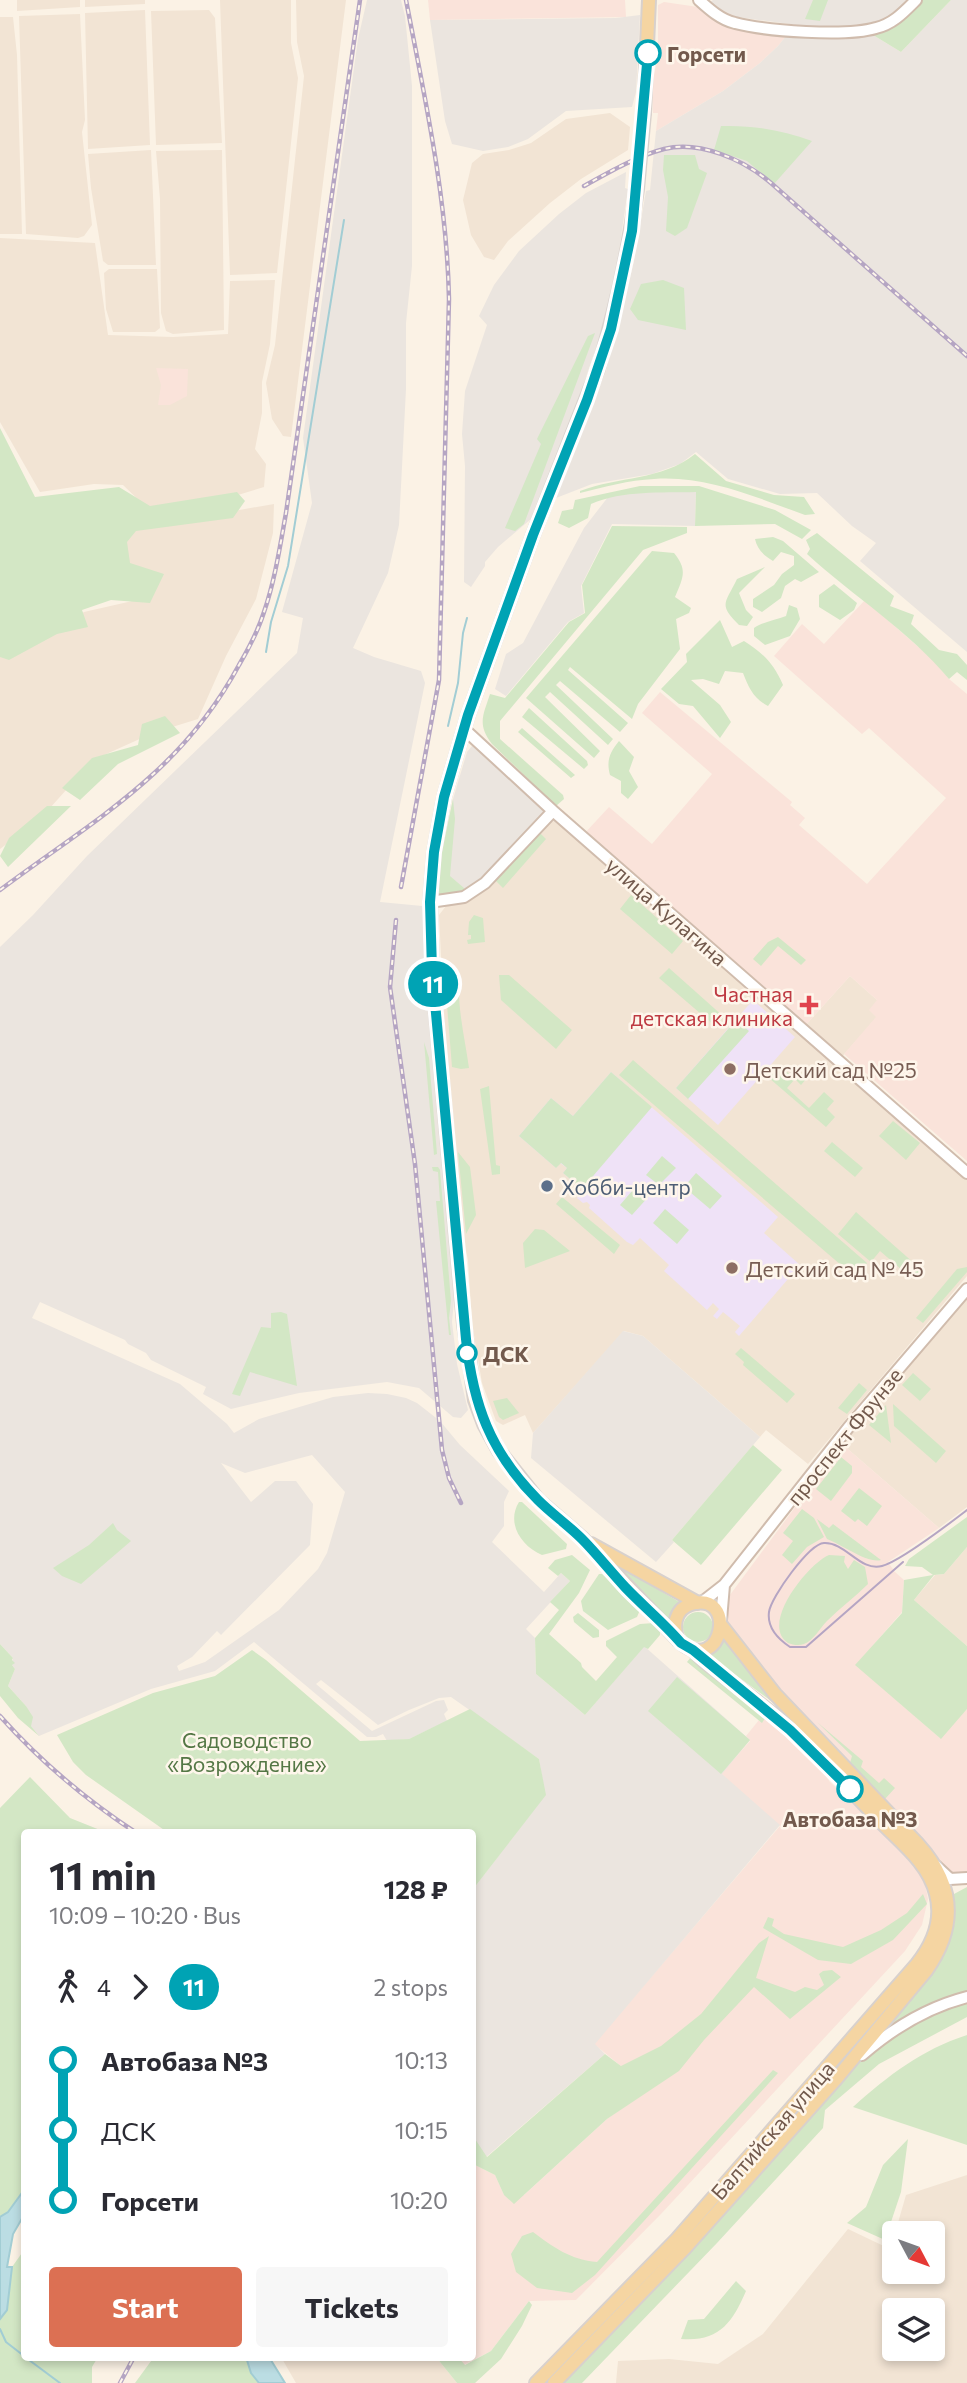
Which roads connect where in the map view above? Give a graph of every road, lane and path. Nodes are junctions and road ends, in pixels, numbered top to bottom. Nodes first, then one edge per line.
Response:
1 (649, 0) edge
2 (699, 0) edge
3 (916, 0) edge
4 (464, 729) junction
5 (552, 811) junction
6 (430, 902) junction
7 (967, 1173) edge
8 (967, 1289) edge
9 (582, 1538) junction
10 (724, 1585) junction
11 (700, 1603) junction
12 (721, 1623) junction
13 (678, 1640) junction
14 (693, 1650) junction
15 (936, 1866) junction
16 (967, 1878) edge
17 (967, 1997) edge
18 (837, 2078) junction
19 (536, 2383) edge
20 (554, 2383) edge

1 - 4 main road, bridge
2 - 3 street
4 - 5 street, улица Кулагина
4 - 6 main road
5 - 6 street
5 - 7 street, улица Кулагина
6 - 9 main road
8 - 10 street, проспект Фрунзе
9 - 11 main road
9 - 13 main road
10 - 11 street, проспект Фрунзе
10 - 12 street
11 - 12 main road
11 - 13 main road
12 - 14 main road
12 - 15 main road
13 - 14 main road
14 - 19 main road, Балтийская улица
15 - 16 street
15 - 18 main road, Балтийская улица
17 - 18 street
18 - 20 main road, Балтийская улица

